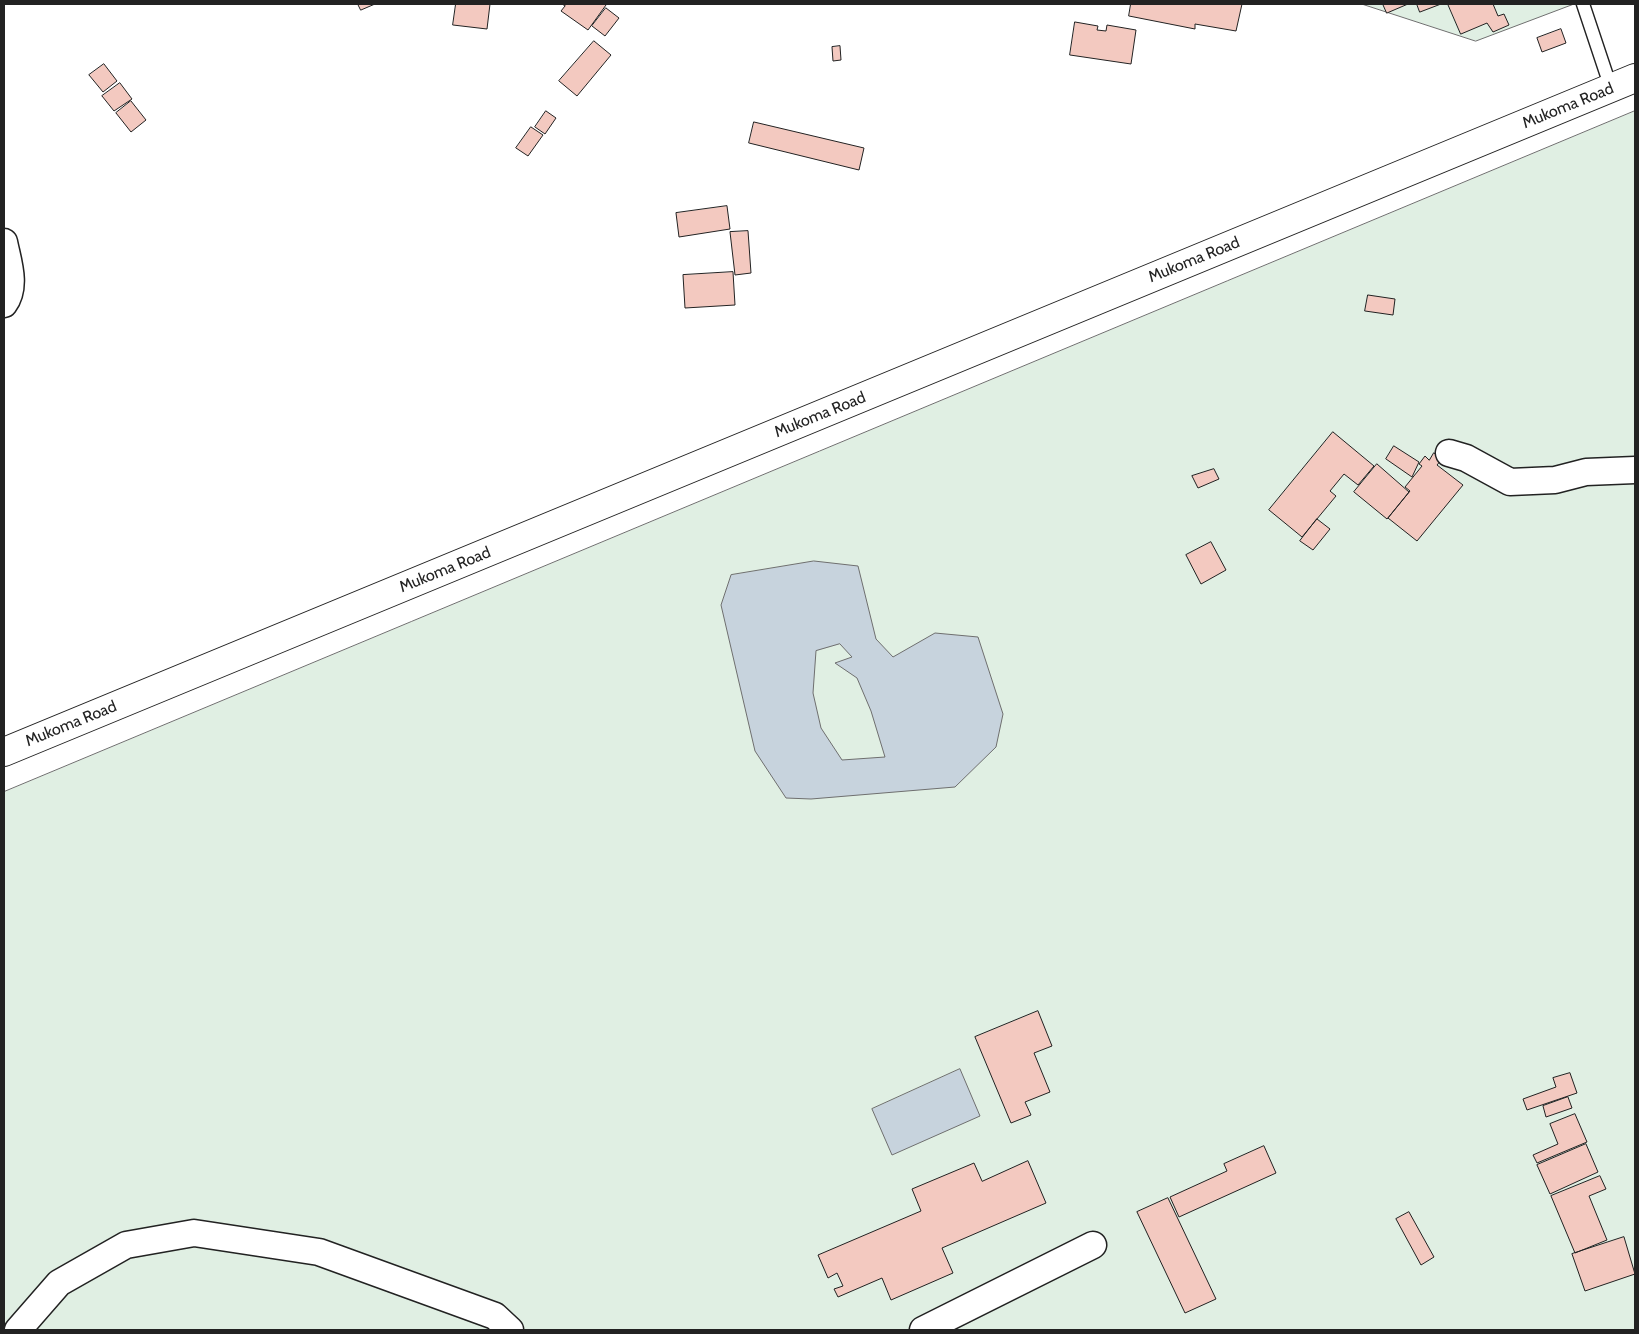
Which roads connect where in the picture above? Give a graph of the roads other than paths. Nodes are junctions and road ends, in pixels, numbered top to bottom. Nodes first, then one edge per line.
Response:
1 (1583, 4) edge
2 (1623, 83) edge
3 (4, 242) edge
4 (4, 304) edge
5 (1449, 453) dead end
6 (1635, 470) edge
7 (4, 752) edge
8 (1093, 1244) dead end
9 (18, 1330) edge
10 (510, 1330) edge
11 (923, 1330) edge

1 - 2 lane
2 - 7 street, Mukoma Road
3 - 4 street
5 - 6 street
8 - 11 street
9 - 10 street

